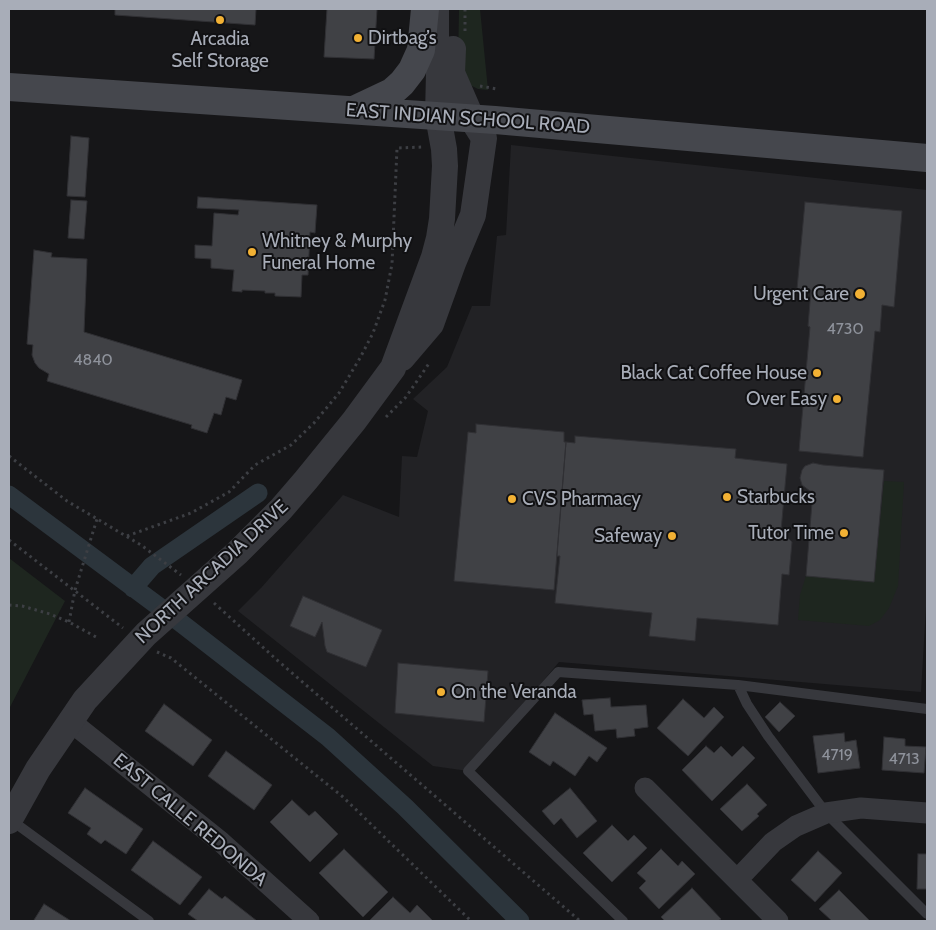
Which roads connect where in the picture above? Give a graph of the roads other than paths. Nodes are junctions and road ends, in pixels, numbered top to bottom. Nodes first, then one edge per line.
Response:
1 (425, 9) edge
2 (436, 9) edge
3 (454, 9) edge
4 (9, 86) edge
5 (355, 110) junction
6 (438, 116) junction
7 (472, 119) junction
8 (927, 158) edge
9 (393, 368) junction
10 (738, 685) junction
11 (927, 709) edge
12 (70, 721) junction
13 (645, 788) dead end
14 (826, 813) junction
15 (927, 813) edge
16 (9, 820) edge
17 (737, 880) junction
18 (927, 914) edge
19 (149, 921) edge
20 (309, 921) edge
21 (623, 921) edge
22 (778, 921) edge

1 - 5 main road
2 - 6 street, NORTH ARCADIA DRIVE
3 - 7 street
4 - 5 main road, EAST INDIAN SCHOOL ROAD
5 - 6 main road, EAST INDIAN SCHOOL ROAD
6 - 7 main road, EAST INDIAN SCHOOL ROAD
6 - 9 street, NORTH ARCADIA DRIVE
7 - 8 main road, EAST INDIAN SCHOOL ROAD
7 - 9 street
9 - 12 street, NORTH ARCADIA DRIVE
10 - 11 lane
10 - 14 lane
10 - 21 lane
12 - 16 street, NORTH ARCADIA DRIVE
12 - 20 street, EAST CALLE REDONDA
13 - 17 street
14 - 15 street
14 - 17 street
14 - 18 lane
16 - 19 lane
17 - 22 street

